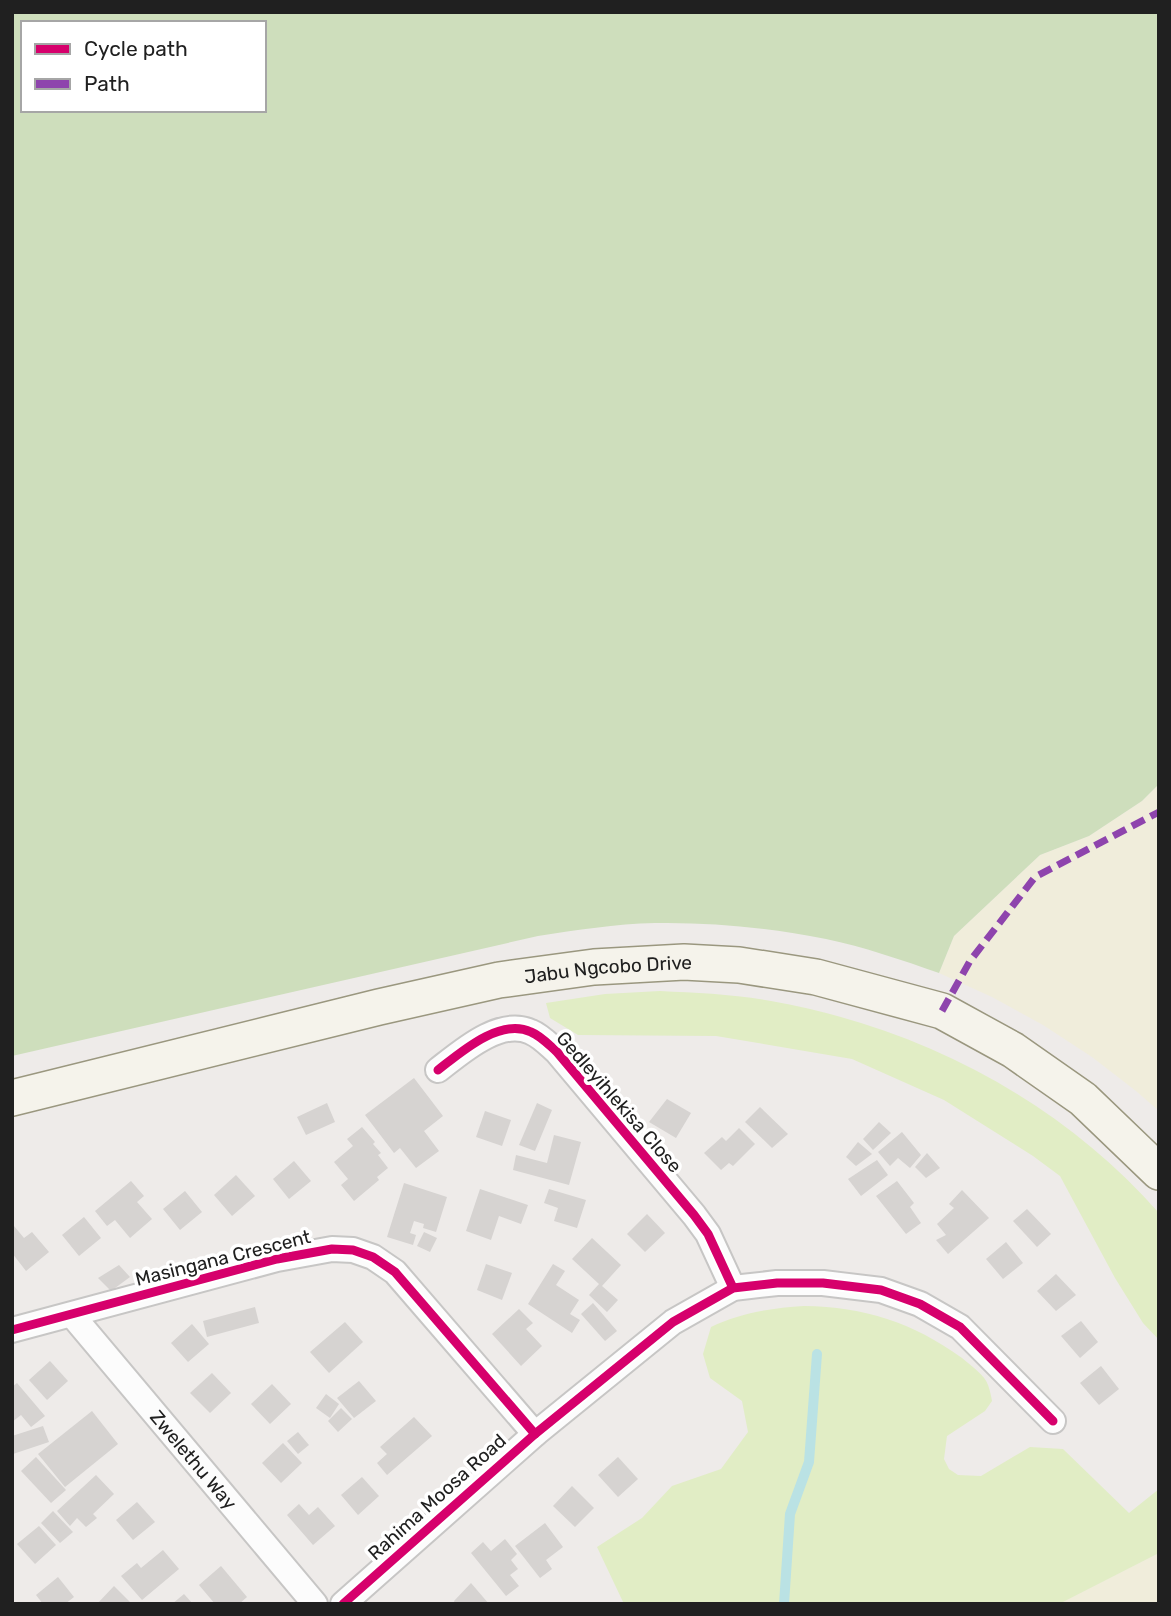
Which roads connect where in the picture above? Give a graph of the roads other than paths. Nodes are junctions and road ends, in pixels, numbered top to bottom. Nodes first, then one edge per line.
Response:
1 (438, 1070) dead end
2 (12, 1098) edge
3 (1159, 1172) edge
4 (733, 1287) junction
5 (72, 1315) junction
6 (12, 1330) edge
7 (1053, 1421) dead end
8 (535, 1434) junction
9 (315, 1604) edge
10 (343, 1604) edge

1 - 4 street, Gedleyihlekisa Close
2 - 3 main road, Jabu Ngcobo Drive
4 - 7 street, Rahima Moosa Road
4 - 8 street, Rahima Moosa Road
5 - 6 street, Masingana Crescent
5 - 8 street, Masingana Crescent
5 - 9 street, Zwelethu Way
8 - 10 street, Rahima Moosa Road

